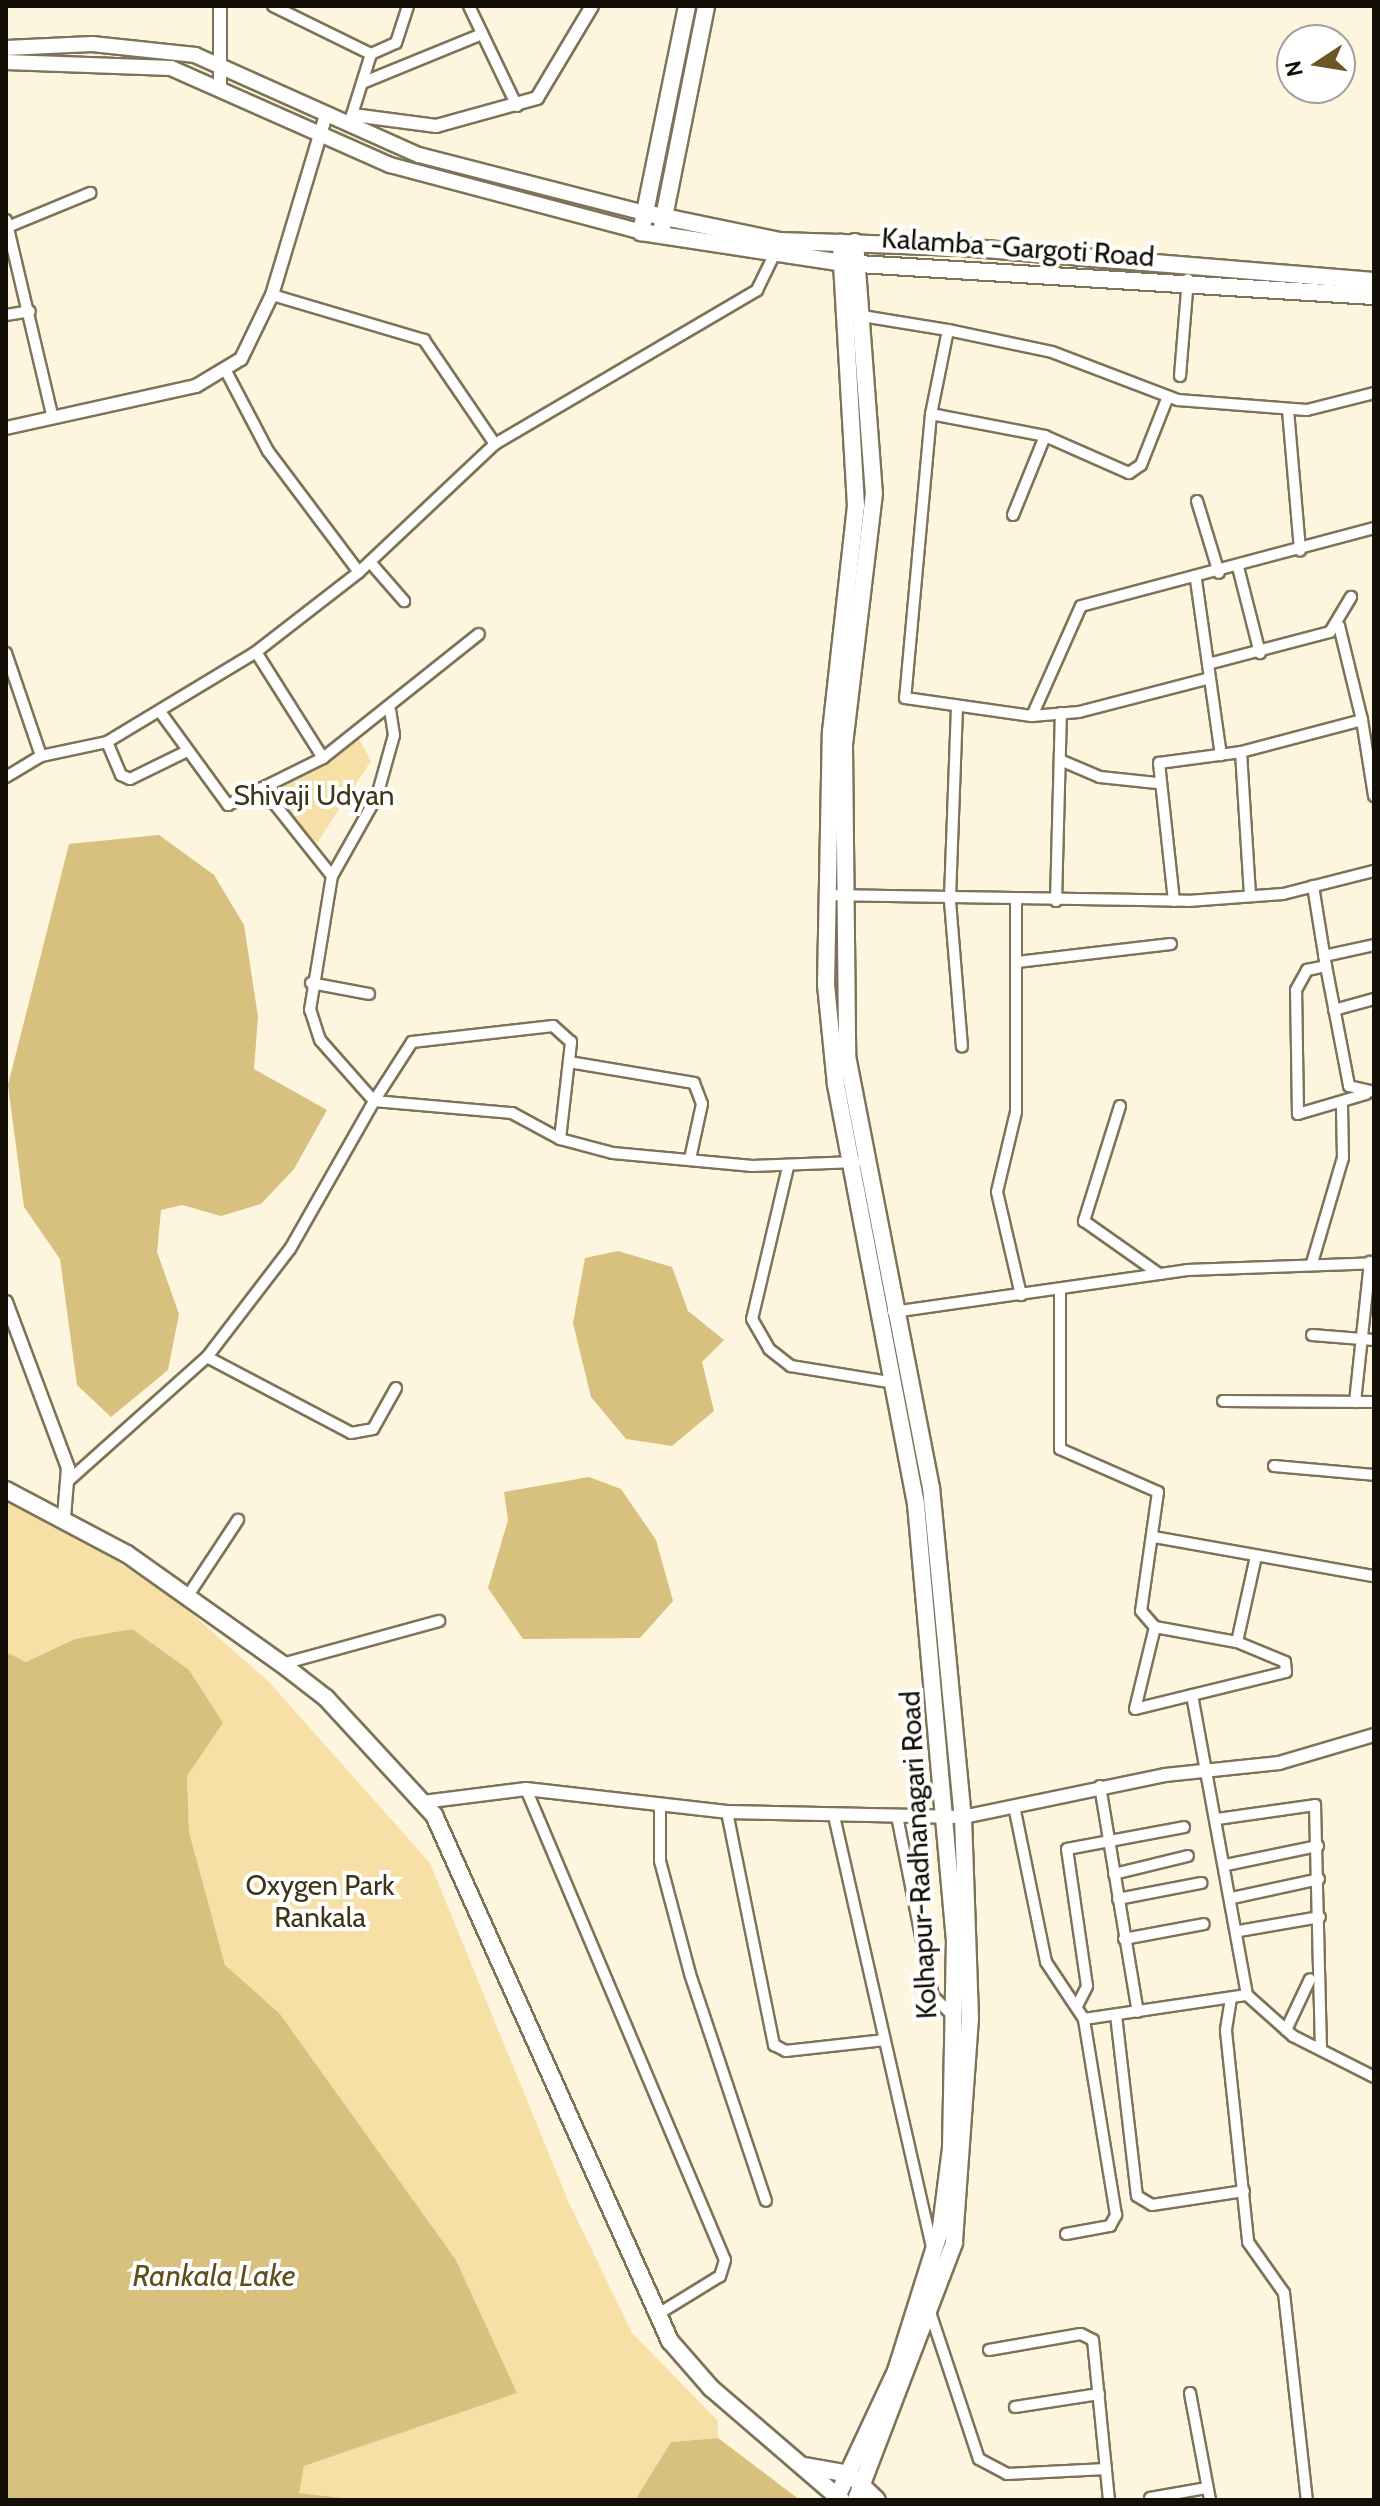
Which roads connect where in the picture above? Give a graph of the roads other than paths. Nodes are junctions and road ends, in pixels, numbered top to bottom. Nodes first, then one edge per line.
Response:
1 (220, 6) edge
2 (273, 6) edge
3 (408, 6) edge
4 (469, 6) edge
5 (592, 6) edge
6 (687, 6) edge
7 (706, 6) edge
8 (482, 34) junction
9 (6, 48) edge
10 (371, 54) junction
11 (6, 62) edge
12 (222, 64) junction
13 (362, 83) junction
14 (220, 87) junction
15 (517, 106) junction
16 (350, 121) junction
17 (323, 126) junction
18 (90, 193) dead end
19 (645, 213) junction
20 (8, 223) edge
21 (662, 228) junction
22 (641, 232) junction
23 (848, 242) junction
24 (777, 248) junction
25 (850, 263) junction
26 (1188, 276) junction
27 (1374, 281) edge
28 (272, 295) junction
29 (1374, 296) edge
30 (30, 311) junction
31 (6, 315) edge
32 (855, 315) junction
33 (948, 330) junction
34 (227, 373) junction
35 (1180, 376) dead end
36 (1374, 393) edge
37 (1167, 399) junction
38 (1288, 410) junction
39 (52, 414) junction
40 (931, 414) junction
41 (6, 428) edge
42 (1045, 436) junction
43 (495, 444) junction
44 (1197, 501) dead end
45 (1013, 515) dead end
46 (1374, 528) edge
47 (1300, 550) junction
48 (370, 562) junction
49 (1238, 567) junction
50 (359, 572) junction
51 (1219, 573) junction
52 (1196, 580) junction
53 (1351, 597) dead end
54 (404, 601) dead end
55 (1339, 626) junction
56 (479, 634) dead end
57 (256, 652) junction
58 (6, 653) edge
59 (1260, 653) junction
60 (1208, 664) junction
61 (1210, 678) junction
62 (957, 707) junction
63 (390, 710) junction
64 (161, 713) junction
65 (1061, 713) junction
66 (1032, 716) junction
67 (1362, 720) junction
68 (107, 742) junction
69 (185, 752) junction
70 (1241, 752) junction
71 (1221, 755) junction
72 (41, 756) junction
73 (323, 758) junction
74 (1060, 760) junction
75 (6, 777) edge
76 (1157, 783) junction
77 (262, 788) junction
78 (1374, 796) edge
79 (1374, 871) edge
80 (332, 876) junction
81 (1313, 886) junction
82 (826, 895) junction
83 (844, 896) junction
84 (1250, 896) junction
85 (950, 901) junction
86 (1016, 901) junction
87 (1056, 901) junction
88 (1174, 901) junction
89 (1171, 944) dead end
90 (1374, 945) edge
91 (1325, 961) junction
92 (1017, 962) junction
93 (311, 983) junction
94 (369, 994) dead end
95 (1374, 999) edge
96 (1334, 1010) junction
97 (962, 1047) dead end
98 (569, 1062) junction
99 (1370, 1093) edge
100 (374, 1101) junction
101 (1342, 1104) junction
102 (1120, 1106) dead end
103 (560, 1139) junction
104 (690, 1159) junction
105 (858, 1162) junction
106 (788, 1167) junction
107 (1312, 1263) junction
108 (1372, 1263) edge
109 (1159, 1274) junction
110 (1060, 1290) junction
111 (1021, 1295) junction
112 (6, 1302) edge
113 (886, 1313) junction
114 (1312, 1335) dead end
115 (1369, 1340) edge
116 (207, 1357) junction
117 (895, 1383) junction
118 (396, 1388) dead end
119 (1223, 1401) dead end
120 (1355, 1402) junction
121 (1374, 1402) edge
122 (1274, 1466) dead end
123 (1374, 1475) edge
124 (67, 1482) junction
125 (6, 1490) edge
126 (64, 1518) junction
127 (238, 1520) dead end
128 (1154, 1537) junction
129 (1256, 1556) junction
130 (1374, 1576) edge
131 (189, 1594) junction
132 (439, 1621) dead end
133 (1155, 1627) junction
134 (1237, 1642) junction
135 (282, 1664) junction
136 (1192, 1695) junction
137 (1374, 1735) edge
138 (1206, 1769) junction
139 (1100, 1786) junction
140 (526, 1789) junction
141 (423, 1802) junction
142 (660, 1804) junction
143 (1014, 1806) junction
144 (727, 1812) junction
145 (834, 1816) junction
146 (897, 1816) junction
147 (963, 1817) junction
148 (945, 1818) junction
149 (1217, 1819) junction
150 (1184, 1827) dead end
151 (1108, 1842) junction
152 (1318, 1846) junction
153 (1305, 1851) junction
154 (1188, 1856) dead end
155 (1317, 1864) junction
156 (1226, 1865) junction
157 (1114, 1874) junction
158 (1319, 1879) junction
159 (1201, 1883) dead end
160 (1232, 1898) junction
161 (1118, 1899) junction
162 (1320, 1917) junction
163 (1204, 1924) dead end
164 (1239, 1931) junction
165 (1124, 1939) junction
166 (1310, 1979) dead end
167 (1247, 1995) junction
168 (1231, 1998) junction
169 (1078, 2004) junction
170 (1138, 2012) junction
171 (1116, 2015) junction
172 (954, 2017) junction
173 (1084, 2019) junction
174 (1286, 2030) junction
175 (884, 2040) junction
176 (1321, 2049) junction
177 (1374, 2077) edge
178 (1244, 2191) junction
179 (766, 2201) dead end
180 (1066, 2234) dead end
181 (933, 2256) junction
182 (930, 2312) junction
183 (655, 2316) junction
184 (989, 2350) dead end
185 (1190, 2393) dead end
186 (1099, 2394) junction
187 (1015, 2407) dead end
188 (804, 2466) junction
189 (1106, 2469) junction
190 (850, 2474) junction
191 (1207, 2488) junction
192 (860, 2493) edge
193 (1150, 2498) dead end
194 (838, 2499) edge
195 (877, 2500) edge
196 (1109, 2500) edge
197 (1210, 2500) edge
198 (1307, 2500) edge

1 - 12 street
2 - 10 street
3 - 10 street
4 - 8 street
5 - 15 street
6 - 19 main road
7 - 21 main road
8 - 13 street
8 - 15 street
9 - 12 main road, Kalamba -Gargoti Road
10 - 13 street
11 - 14 main road, Kalamba -Gargoti Road
12 - 14 street
12 - 17 main road, Kalamba -Gargoti Road
13 - 16 street
14 - 17 main road, Kalamba -Gargoti Road
15 - 16 street
16 - 17 main road, Kalamba -Gargoti Road
16 - 19 main road, Kalamba -Gargoti Road
17 - 22 main road, Kalamba -Gargoti Road
17 - 28 street
18 - 20 street
19 - 21 main road, Kalamba -Gargoti Road
19 - 22 main road
20 - 30 street
21 - 22 main road, Kalamba -Gargoti Road
21 - 24 main road, Kalamba -Gargoti Road
23 - 24 main road
23 - 25 main road
23 - 26 main road
24 - 25 main road, Kalamba -Gargoti Road
24 - 43 street
25 - 26 main road, Kalamba -Gargoti Road
25 - 32 main road
26 - 27 main road
26 - 29 main road, Kalamba -Gargoti Road
26 - 35 street
28 - 34 street
28 - 43 street
30 - 31 street
30 - 39 street
32 - 33 street
32 - 82 main road
32 - 83 main road
33 - 37 street
33 - 40 street
34 - 39 street
34 - 50 street
36 - 38 street
37 - 38 street
37 - 42 street
38 - 47 street
39 - 41 street
40 - 42 street
40 - 62 street
42 - 45 street
43 - 48 street
44 - 51 street
46 - 47 street
47 - 49 street
48 - 50 street
48 - 54 street
49 - 51 street
49 - 59 street
50 - 57 street
51 - 52 street
52 - 60 street
52 - 66 street
53 - 55 street
55 - 59 street
55 - 67 street
56 - 63 street
57 - 64 street
57 - 73 street
58 - 72 street
59 - 60 street
60 - 61 street
61 - 65 street
61 - 71 street
62 - 66 street
62 - 85 street
63 - 73 street
63 - 80 street
64 - 68 street
64 - 69 street
65 - 66 street
65 - 74 street
67 - 70 street
67 - 78 street
68 - 69 street
68 - 72 street
69 - 77 street
70 - 71 street
70 - 84 street
71 - 76 street
72 - 75 street
73 - 77 street
74 - 76 street
74 - 87 street
76 - 88 street
77 - 80 street
79 - 81 street
80 - 93 street
81 - 84 street
81 - 91 street
82 - 83 street
82 - 105 main road
83 - 85 street
83 - 105 main road
84 - 88 street
85 - 86 street
85 - 97 street
86 - 87 street
86 - 92 street
87 - 88 street
89 - 92 street
90 - 91 street
91 - 96 street
91 - 101 street
92 - 111 street
93 - 94 street
93 - 100 street
95 - 96 street
96 - 99 street
98 - 100 street
98 - 103 street
98 - 104 street
99 - 101 street
100 - 103 street
100 - 116 street
101 - 107 street
102 - 109 street
103 - 104 street
104 - 106 street
105 - 106 street
105 - 113 main road
105 - 113 main road, Kolhapur-Radhanagari Road
106 - 117 street
107 - 108 street
107 - 109 street
108 - 115 street
109 - 110 street
110 - 111 street
110 - 128 street
111 - 113 street
112 - 124 street
113 - 117 main road, Kolhapur-Radhanagari Road
113 - 147 main road
114 - 115 street
115 - 120 street
116 - 118 street
116 - 124 street
117 - 148 main road, Kolhapur-Radhanagari Road
119 - 120 street
120 - 121 street
122 - 123 street
124 - 126 street
125 - 126 main road
126 - 131 main road
127 - 131 street
128 - 129 street
128 - 133 street
129 - 130 street
129 - 134 street
131 - 135 main road
132 - 135 street
133 - 134 street
133 - 136 street
134 - 136 street
135 - 141 main road
136 - 138 street
137 - 138 street
138 - 139 street
138 - 149 street
139 - 143 street
139 - 151 street
140 - 141 street
140 - 142 street
140 - 183 street
141 - 183 main road
142 - 144 street
142 - 179 street
143 - 147 street
143 - 169 street
144 - 145 street
144 - 175 street
145 - 146 street
145 - 175 street
146 - 148 street
146 - 172 street
147 - 148 street
147 - 182 main road
148 - 172 main road, Kolhapur-Radhanagari Road
149 - 152 street
149 - 156 street
150 - 151 street
151 - 157 street
151 - 169 street
152 - 153 street
152 - 155 street
153 - 155 street
153 - 156 street
154 - 157 street
155 - 158 street
156 - 160 street
157 - 161 street
158 - 160 street
158 - 162 street
159 - 161 street
160 - 164 street
161 - 165 street
162 - 164 street
162 - 176 street
163 - 165 street
164 - 167 street
165 - 170 street
166 - 174 street
167 - 168 street
167 - 174 street
168 - 170 street
168 - 178 street
169 - 173 street
170 - 171 street
171 - 173 street
171 - 178 street
172 - 181 main road, Kolhapur-Radhanagari Road
173 - 180 street
174 - 176 street
175 - 181 street
176 - 177 street
178 - 198 street
181 - 190 main road, Kolhapur-Radhanagari Road
182 - 189 street
182 - 192 main road
183 - 188 main road
184 - 186 street
185 - 191 street
186 - 187 street
186 - 189 street
188 - 190 main road
188 - 194 main road
189 - 196 street
190 - 192 main road
190 - 194 main road, Kolhapur-Radhanagari Road
191 - 193 street
191 - 197 street
192 - 195 main road

